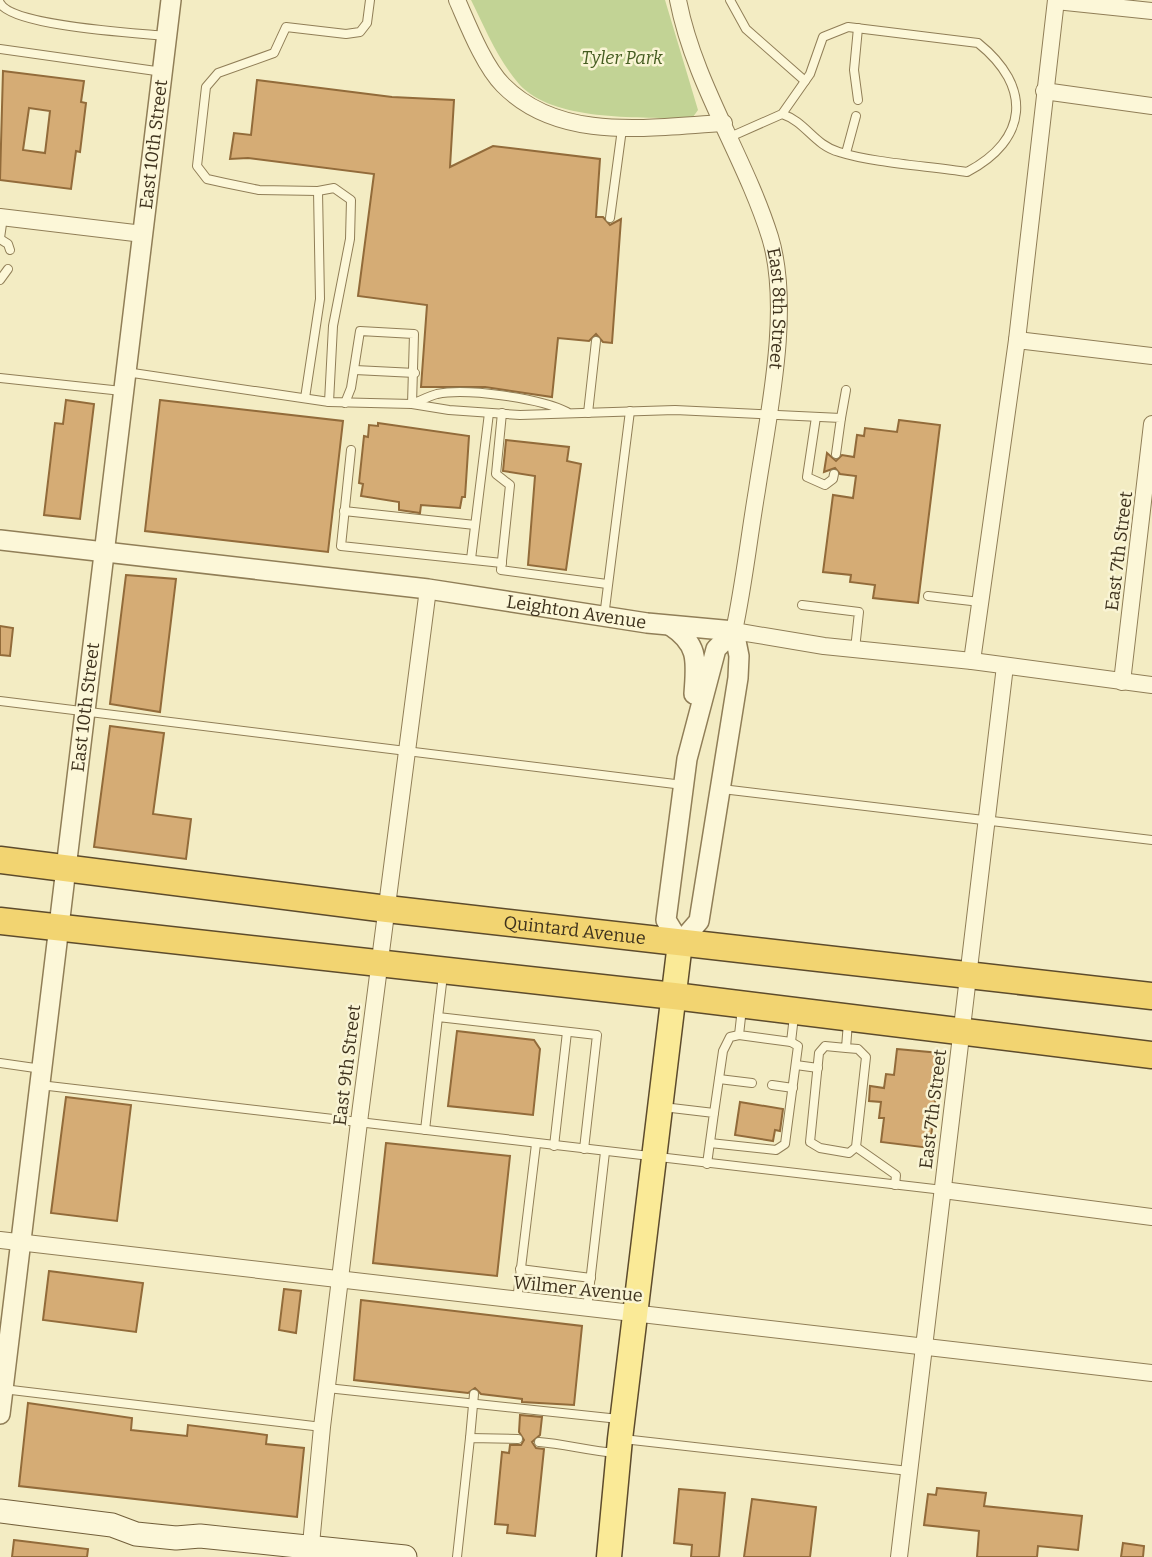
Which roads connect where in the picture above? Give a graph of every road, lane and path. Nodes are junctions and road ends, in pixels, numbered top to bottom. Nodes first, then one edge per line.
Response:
1 (171, 0) edge
2 (370, 0) edge
3 (457, 0) edge
4 (678, 0) edge
5 (730, 0) edge
6 (1056, 0) edge
7 (0, 3) edge
8 (1152, 10) edge
9 (858, 28) junction
10 (167, 36) junction
11 (0, 49) edge
12 (163, 72) junction
13 (806, 81) junction
14 (1044, 91) junction
15 (858, 100) dead end
16 (1152, 106) edge
17 (782, 114) junction
18 (856, 116) dead end
19 (622, 129) junction
20 (727, 130) junction
21 (846, 153) junction
22 (318, 191) junction
23 (2, 217) edge
24 (610, 218) dead end
25 (143, 234) junction
26 (0, 238) edge
27 (10, 250) dead end
28 (8, 270) dead end
29 (0, 280) edge
30 (1017, 340) junction
31 (596, 341) dead end
32 (1152, 356) edge
33 (355, 370) junction
34 (415, 373) junction
35 (0, 378) edge
36 (125, 382) junction
37 (846, 390) dead end
38 (305, 398) junction
39 (329, 402) junction
40 (345, 402) junction
41 (412, 404) junction
42 (631, 411) junction
43 (489, 412) junction
44 (588, 412) junction
45 (502, 413) junction
46 (569, 413) junction
47 (769, 413) junction
48 (816, 417) junction
49 (841, 418) junction
50 (1152, 424) edge
51 (351, 450) dead end
52 (836, 454) dead end
53 (834, 474) dead end
54 (344, 511) junction
55 (475, 525) junction
56 (0, 540) edge
57 (104, 552) junction
58 (471, 559) junction
59 (502, 563) junction
60 (607, 584) junction
61 (428, 589) junction
62 (928, 596) dead end
63 (980, 602) junction
64 (802, 605) dead end
65 (604, 617) junction
66 (671, 625) junction
67 (734, 631) junction
68 (855, 649) junction
69 (972, 661) junction
70 (1005, 666) junction
71 (1122, 682) junction
72 (1152, 685) edge
73 (0, 701) edge
74 (85, 713) junction
75 (694, 729) junction
76 (408, 750) junction
77 (684, 785) junction
78 (722, 789) junction
79 (986, 819) junction
80 (1152, 840) edge
81 (0, 860) edge
82 (66, 870) junction
83 (387, 909) junction
84 (0, 921) edge
85 (59, 929) junction
86 (680, 943) junction
87 (379, 963) junction
88 (443, 971) junction
89 (969, 974) junction
90 (674, 996) junction
91 (1152, 996) edge
92 (743, 1005) junction
93 (795, 1011) junction
94 (438, 1017) junction
95 (848, 1018) junction
96 (962, 1031) junction
97 (567, 1032) junction
98 (744, 1037) junction
99 (792, 1042) junction
100 (846, 1048) junction
101 (1152, 1055) edge
102 (0, 1063) edge
103 (796, 1065) junction
104 (818, 1068) junction
105 (776, 1076) dead end
106 (41, 1077) junction
107 (719, 1079) junction
108 (752, 1083) dead end
109 (793, 1088) junction
110 (659, 1107) junction
111 (714, 1113) junction
112 (359, 1122) junction
113 (425, 1130) junction
114 (710, 1143) junction
115 (536, 1144) junction
116 (554, 1146) junction
117 (856, 1147) junction
118 (584, 1149) junction
119 (605, 1152) junction
120 (653, 1158) junction
121 (707, 1164) junction
122 (895, 1185) junction
123 (943, 1190) junction
124 (1152, 1217) edge
125 (0, 1240) edge
126 (21, 1242) junction
127 (520, 1269) junction
128 (591, 1278) junction
129 (340, 1281) junction
130 (517, 1301) junction
131 (587, 1309) junction
132 (635, 1314) junction
133 (5, 1334) edge
134 (924, 1348) junction
135 (1152, 1373) edge
136 (327, 1388) junction
137 (3, 1389) junction
138 (474, 1394) dead end
139 (473, 1404) junction
140 (0, 1414) edge
141 (322, 1427) junction
142 (621, 1437) junction
143 (470, 1438) junction
144 (518, 1439) dead end
145 (539, 1441) dead end
146 (909, 1471) junction
147 (0, 1511) edge
148 (310, 1552) edge
149 (405, 1557) edge
150 (457, 1557) edge
151 (609, 1557) edge
152 (900, 1557) edge

1 - 10 street, East 10th Street
2 - 22 lane
3 - 19 street
4 - 20 street, East 8th Street
5 - 13 lane
6 - 8 street
6 - 14 street
7 - 10 lane
9 - 13 lane
9 - 15 lane
9 - 21 lane
10 - 12 street, East 10th Street
11 - 12 lane
12 - 25 street, East 10th Street
13 - 17 lane
14 - 16 street
14 - 30 street
17 - 20 lane
17 - 21 lane
18 - 21 lane
19 - 20 street
19 - 24 lane
20 - 47 street, East 8th Street
22 - 38 lane
22 - 39 lane
23 - 25 street
23 - 26 lane
25 - 36 street, East 10th Street
26 - 27 lane
28 - 29 lane
30 - 32 street
30 - 63 street
31 - 44 lane
33 - 34 lane
33 - 34 lane
33 - 40 lane
34 - 41 lane
35 - 36 lane
36 - 38 lane
36 - 57 street, East 10th Street
37 - 49 lane
38 - 39 lane
39 - 40 lane
40 - 41 lane
41 - 43 lane
41 - 46 lane
42 - 44 lane
42 - 47 lane
42 - 60 lane
43 - 45 lane
43 - 55 lane
44 - 46 lane
45 - 46 lane
45 - 59 lane
47 - 48 lane
47 - 67 street, East 8th Street
48 - 49 lane
48 - 53 lane
49 - 52 lane
50 - 71 street, East 7th Street
51 - 54 lane
54 - 55 lane
54 - 58 lane
55 - 58 lane
56 - 57 street, Leighton Avenue
57 - 61 street, Leighton Avenue
57 - 74 street, East 10th Street
58 - 59 lane
59 - 60 lane
60 - 65 lane
61 - 65 street, Leighton Avenue
61 - 76 street, East 9th Street
62 - 63 lane
63 - 69 street
64 - 68 lane
65 - 66 street, Leighton Avenue
66 - 67 street, Leighton Avenue
66 - 75 street
67 - 68 street, Leighton Avenue
67 - 75 street, East 8th Street
67 - 78 street, East 8th Street
68 - 69 street, Leighton Avenue
69 - 70 street, Leighton Avenue
70 - 71 street, Leighton Avenue
70 - 79 street, East 7th Street
71 - 72 street, Leighton Avenue
73 - 74 lane
74 - 76 lane
74 - 82 street, East 10th Street
75 - 77 street, East 8th Street
76 - 77 lane
76 - 83 street, East 9th Street
77 - 86 street, East 8th Street
78 - 79 lane
78 - 86 street, East 8th Street
79 - 80 lane
79 - 89 street, East 7th Street
81 - 82 highway, Quintard Avenue
82 - 83 highway, Quintard Avenue
82 - 85 street, East 10th Street
83 - 86 highway, Quintard Avenue
83 - 87 street, East 9th Street
84 - 85 highway
85 - 87 highway
85 - 106 street, East 10th Street
86 - 89 highway, Quintard Avenue
86 - 90 main road
87 - 88 highway
87 - 112 street, East 9th Street
88 - 90 highway
88 - 94 lane
89 - 91 highway, Quintard Avenue
89 - 96 street, East 7th Street
90 - 92 highway
90 - 110 main road
92 - 93 highway
92 - 98 lane
93 - 95 highway
93 - 99 lane
94 - 97 lane
94 - 113 lane
95 - 96 highway
95 - 100 lane
96 - 101 highway
96 - 123 street, East 7th Street
97 - 116 lane
97 - 118 lane
98 - 99 lane
98 - 107 lane
99 - 103 lane
100 - 104 lane
100 - 117 lane
102 - 106 lane
103 - 104 lane
103 - 109 lane
104 - 117 lane
105 - 109 lane
106 - 112 lane
106 - 126 street, East 10th Street
107 - 108 lane
107 - 111 lane
109 - 114 lane
110 - 111 lane
110 - 120 main road
111 - 114 lane
112 - 113 lane
112 - 129 street, East 9th Street
113 - 115 lane
114 - 121 lane
115 - 116 lane
115 - 127 lane
116 - 118 lane
117 - 122 lane
118 - 119 lane
119 - 120 lane
119 - 128 lane
120 - 121 lane
120 - 132 main road
121 - 122 lane
122 - 123 lane
123 - 124 street
123 - 134 street, East 7th Street
125 - 126 street, Wilmer Avenue
126 - 129 street, Wilmer Avenue
126 - 133 street, East 10th Street
127 - 128 lane
127 - 130 lane
128 - 131 lane
129 - 130 street, Wilmer Avenue
129 - 136 street, East 9th Street
130 - 131 street, Wilmer Avenue
131 - 132 street, Wilmer Avenue
132 - 134 street, Wilmer Avenue
132 - 142 main road
133 - 137 street, East 10th Street
134 - 135 street, Wilmer Avenue
134 - 146 street, East 7th Street
136 - 139 lane
136 - 141 street, East 9th Street
137 - 140 street, East 10th Street
137 - 141 lane
138 - 139 lane
139 - 142 lane
139 - 143 lane
141 - 148 street, East 9th Street
142 - 145 lane
142 - 146 lane
142 - 151 main road
143 - 144 lane
143 - 150 lane
146 - 152 street, East 7th Street
147 - 148 main road
148 - 149 main road

